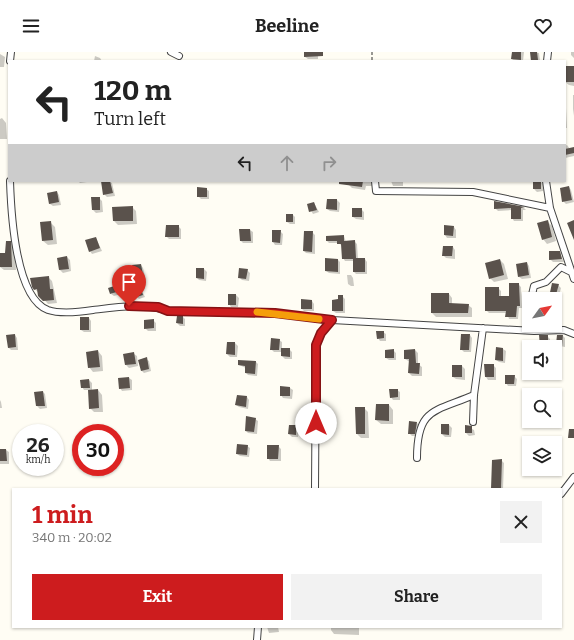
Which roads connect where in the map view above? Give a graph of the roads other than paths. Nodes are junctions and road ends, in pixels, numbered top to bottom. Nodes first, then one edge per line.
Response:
1 (171, 52) edge
2 (178, 56) dead end
3 (10, 182) edge
4 (376, 182) edge
5 (546, 182) edge
6 (550, 208) junction
7 (571, 272) junction
8 (574, 279) edge
9 (533, 292) edge
10 (332, 320) junction
11 (483, 328) junction
12 (522, 328) edge
13 (562, 330) edge
14 (574, 334) edge
15 (474, 395) junction
16 (473, 422) dead end
17 (417, 458) dead end
18 (574, 477) edge
19 (315, 488) edge
20 (562, 493) edge
21 (258, 628) edge
22 (258, 640) edge

1 - 2 street
3 - 10 street
4 - 6 street
5 - 6 street
6 - 7 street
7 - 8 street
7 - 9 street
10 - 11 street
10 - 19 street
11 - 12 street
11 - 15 street
13 - 14 street
15 - 16 street
15 - 17 street
18 - 20 street
21 - 22 street

